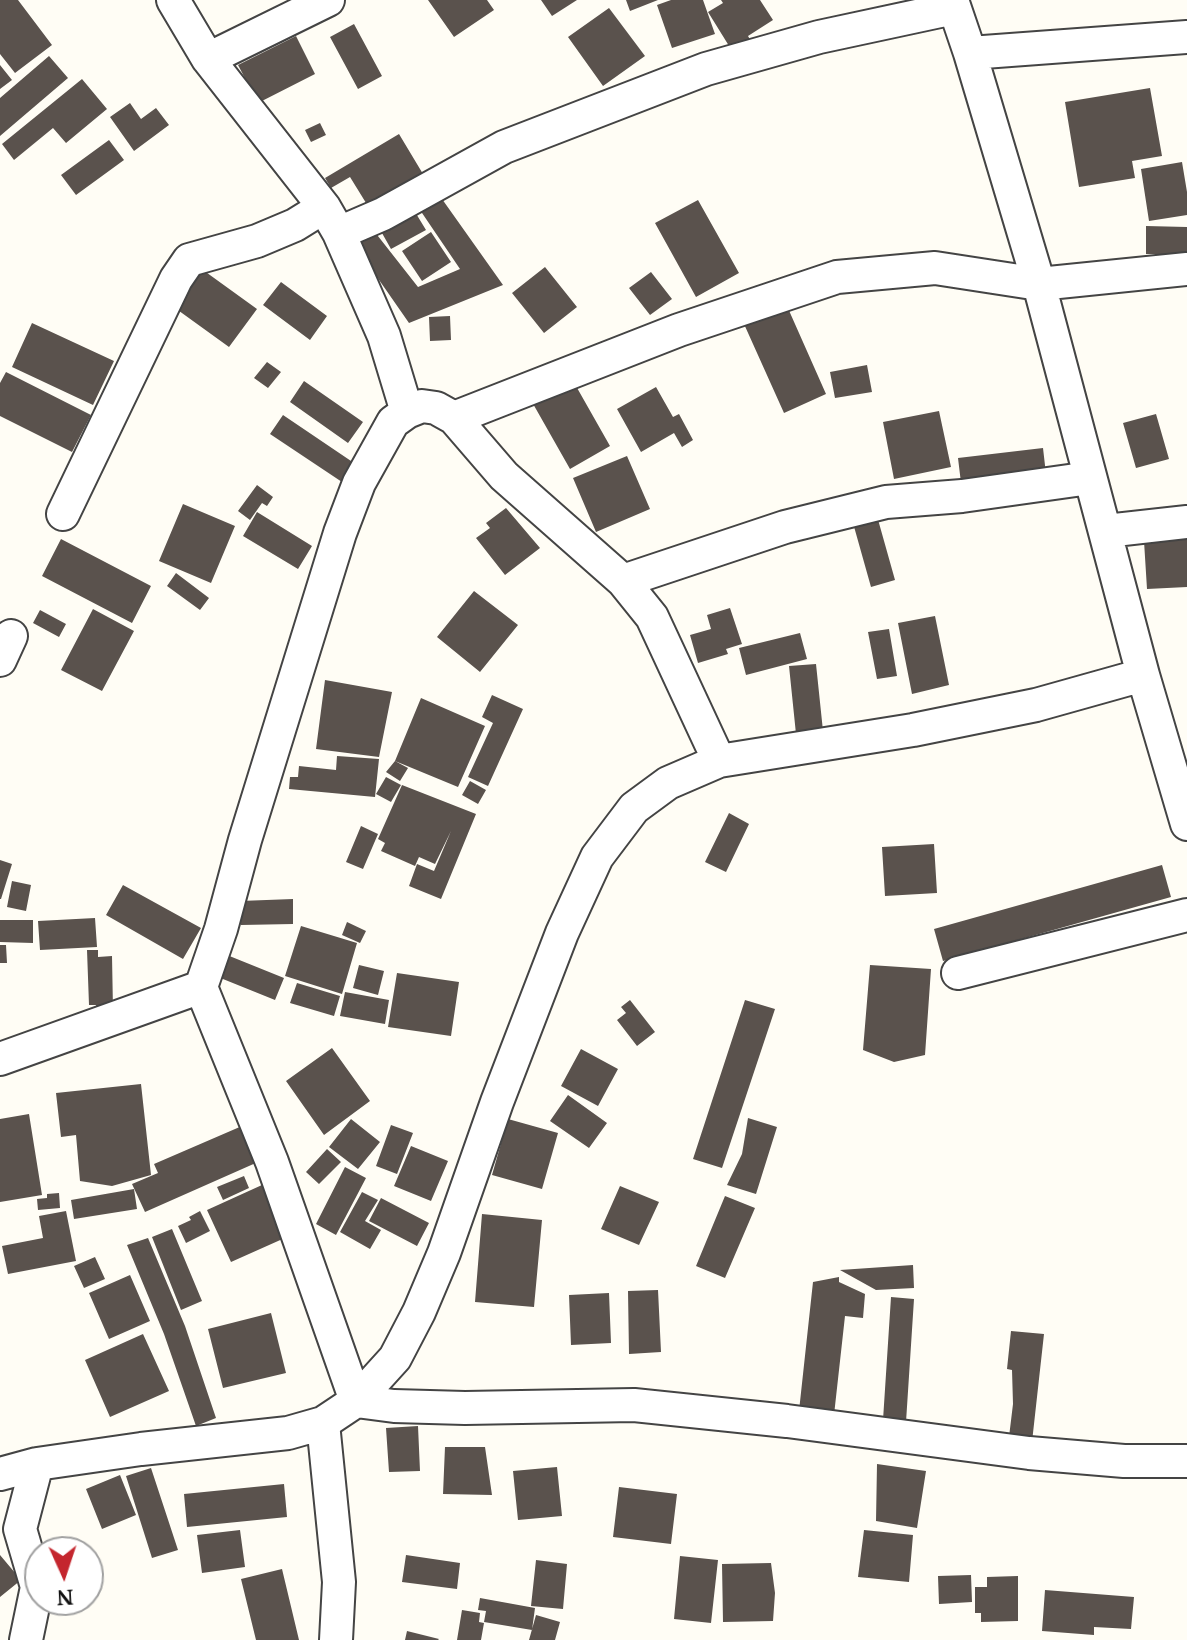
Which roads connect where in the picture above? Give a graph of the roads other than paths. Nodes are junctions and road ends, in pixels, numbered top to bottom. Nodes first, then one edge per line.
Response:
1 (173, 0) edge
2 (328, 0) edge
3 (953, 4) edge
4 (1187, 37) edge
5 (970, 53) junction
6 (208, 59) junction
7 (331, 220) junction
8 (1187, 269) edge
9 (1039, 284) junction
10 (407, 412) junction
11 (454, 418) junction
12 (1090, 478) junction
13 (63, 514) dead end
14 (1187, 522) edge
15 (1106, 531) junction
16 (623, 581) junction
17 (1143, 675) junction
18 (719, 761) junction
19 (1187, 824) edge
20 (1187, 915) edge
21 (958, 973) dead end
22 (201, 987) junction
23 (0, 1059) edge
24 (356, 1401) junction
25 (323, 1423) junction
26 (1187, 1461) edge
27 (37, 1464) junction
28 (0, 1474) edge
29 (26, 1640) edge
30 (336, 1640) edge

1 - 6 street
2 - 6 street
3 - 5 street
3 - 7 street
4 - 5 street
5 - 9 street
6 - 7 street
7 - 10 street
7 - 13 street
8 - 9 street
9 - 11 street
9 - 12 street
10 - 11 street
10 - 22 street
11 - 16 street
12 - 15 street
12 - 16 street
14 - 15 street
15 - 17 street
16 - 18 street
17 - 18 street
17 - 19 street
18 - 24 street
20 - 21 street
22 - 23 street
22 - 24 street
24 - 25 street
24 - 26 street
25 - 27 street
25 - 30 street
27 - 28 street
27 - 29 street

